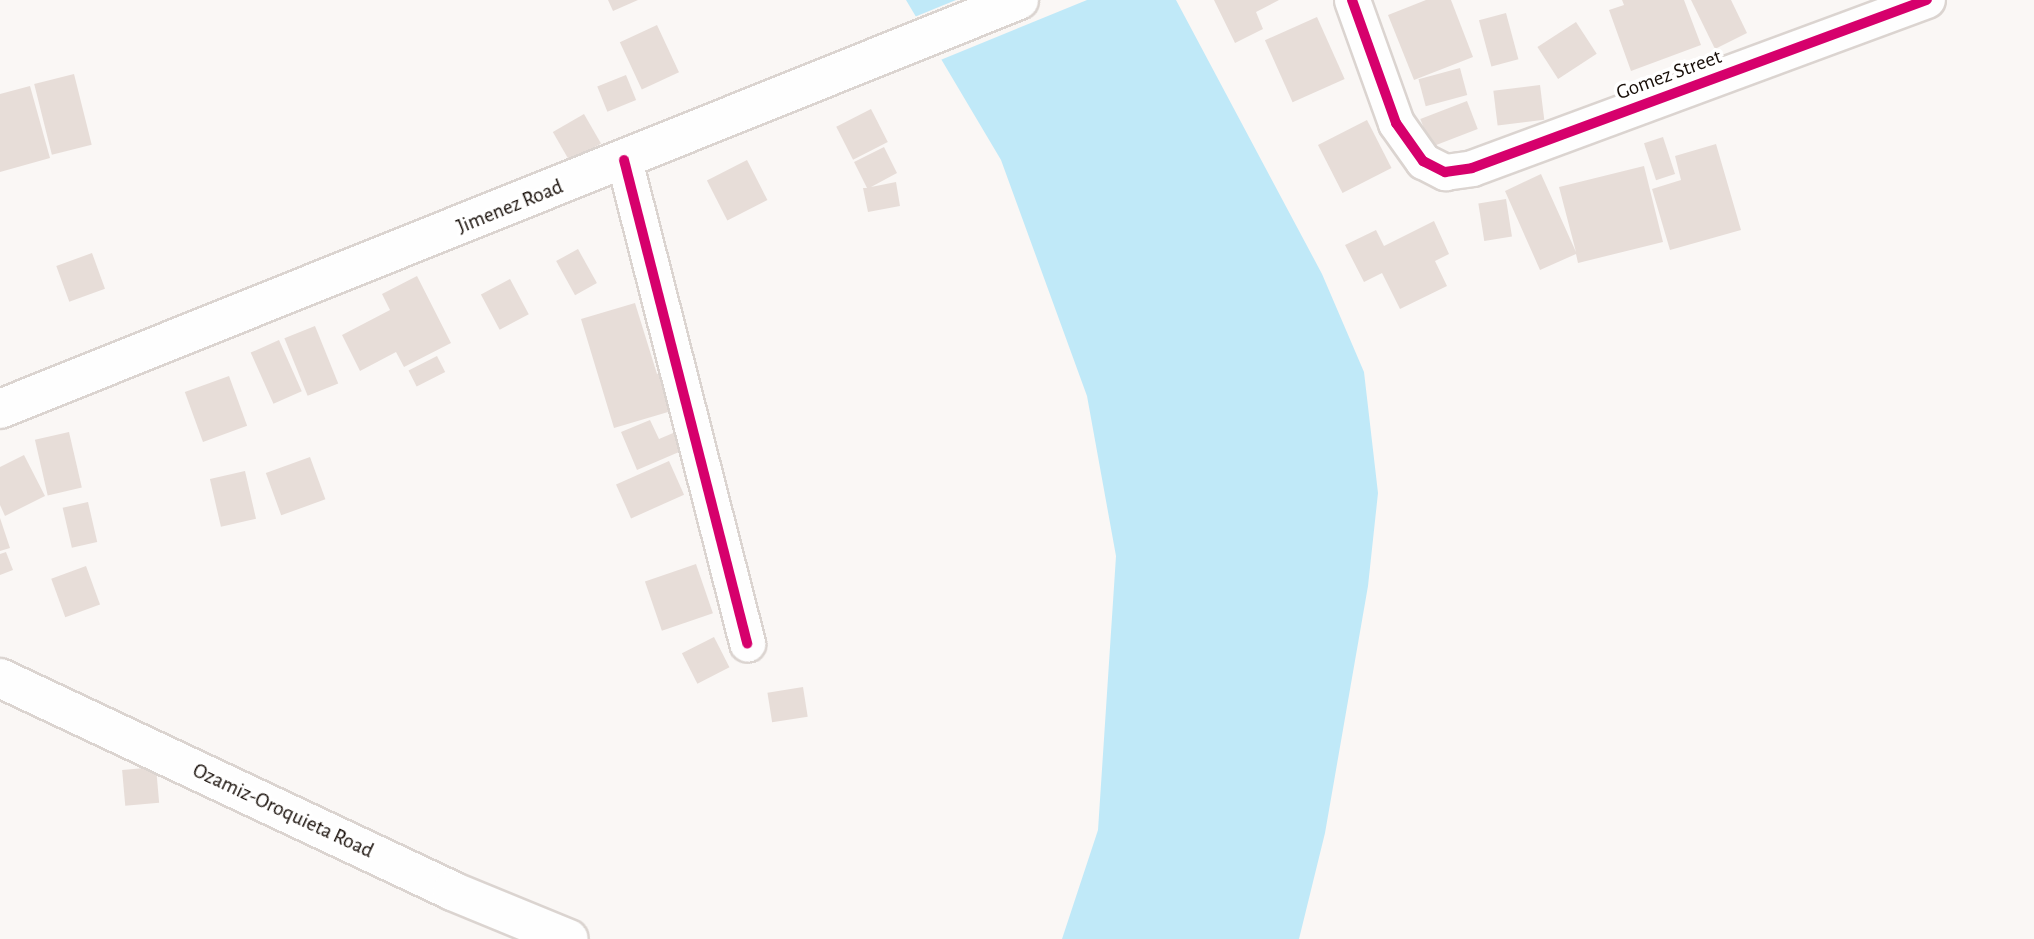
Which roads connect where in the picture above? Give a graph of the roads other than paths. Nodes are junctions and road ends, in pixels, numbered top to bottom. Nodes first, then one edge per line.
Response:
1 (1019, 0) edge
2 (1352, 0) edge
3 (1927, 0) edge
4 (624, 160) junction
5 (0, 409) edge
6 (747, 644) dead end
7 (0, 678) edge
8 (569, 939) edge

1 - 4 main road, Jimenez Road
2 - 3 street, Gomez Street
4 - 5 main road, Jimenez Road
4 - 6 street
7 - 8 main road, Ozamiz-Oroquieta Road

